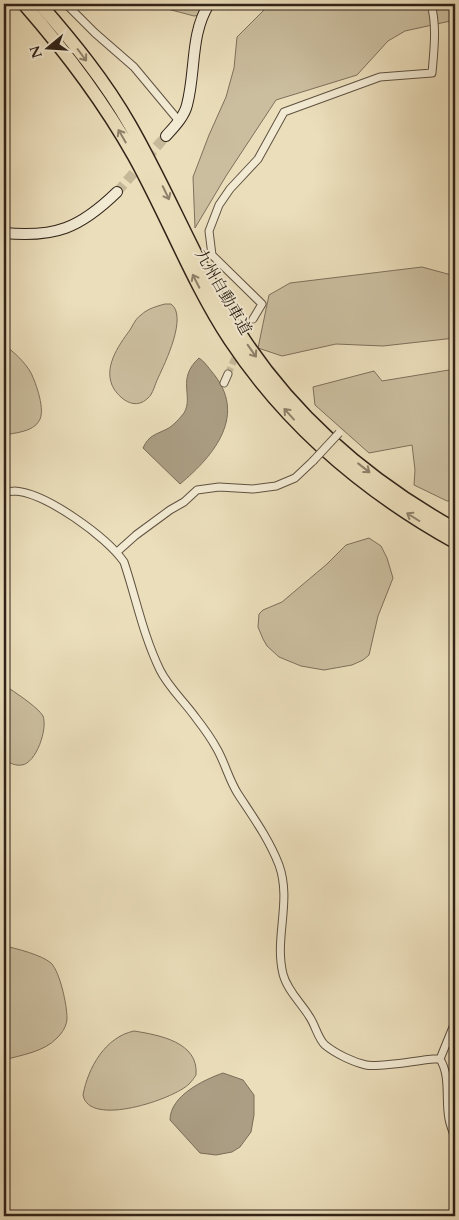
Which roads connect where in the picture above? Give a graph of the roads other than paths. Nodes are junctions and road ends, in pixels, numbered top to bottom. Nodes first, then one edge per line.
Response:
1 (24, 4) edge
2 (40, 4) edge
3 (66, 4) edge
4 (209, 4) edge
5 (431, 4) edge
6 (179, 122) junction
7 (166, 136) tunnel mouth
8 (117, 192) tunnel mouth
9 (4, 233) edge
10 (253, 319) tunnel mouth
11 (228, 374) tunnel mouth
12 (224, 383) dead end
13 (339, 433) dead end
14 (4, 492) edge
15 (455, 528) edge
16 (455, 542) edge
17 (117, 552) junction
18 (453, 1027) dead end
19 (440, 1059) junction
20 (455, 1138) edge

16 -> 1 highway, 九州自動車道
2 -> 15 highway, 九州自動車道
3 - 6 street
4 - 6 street
5 - 10 street
6 - 7 street
8 - 9 street
11 - 12 street
13 - 17 street, bridge
14 - 17 street
17 - 19 street
18 - 19 street
19 - 20 street

